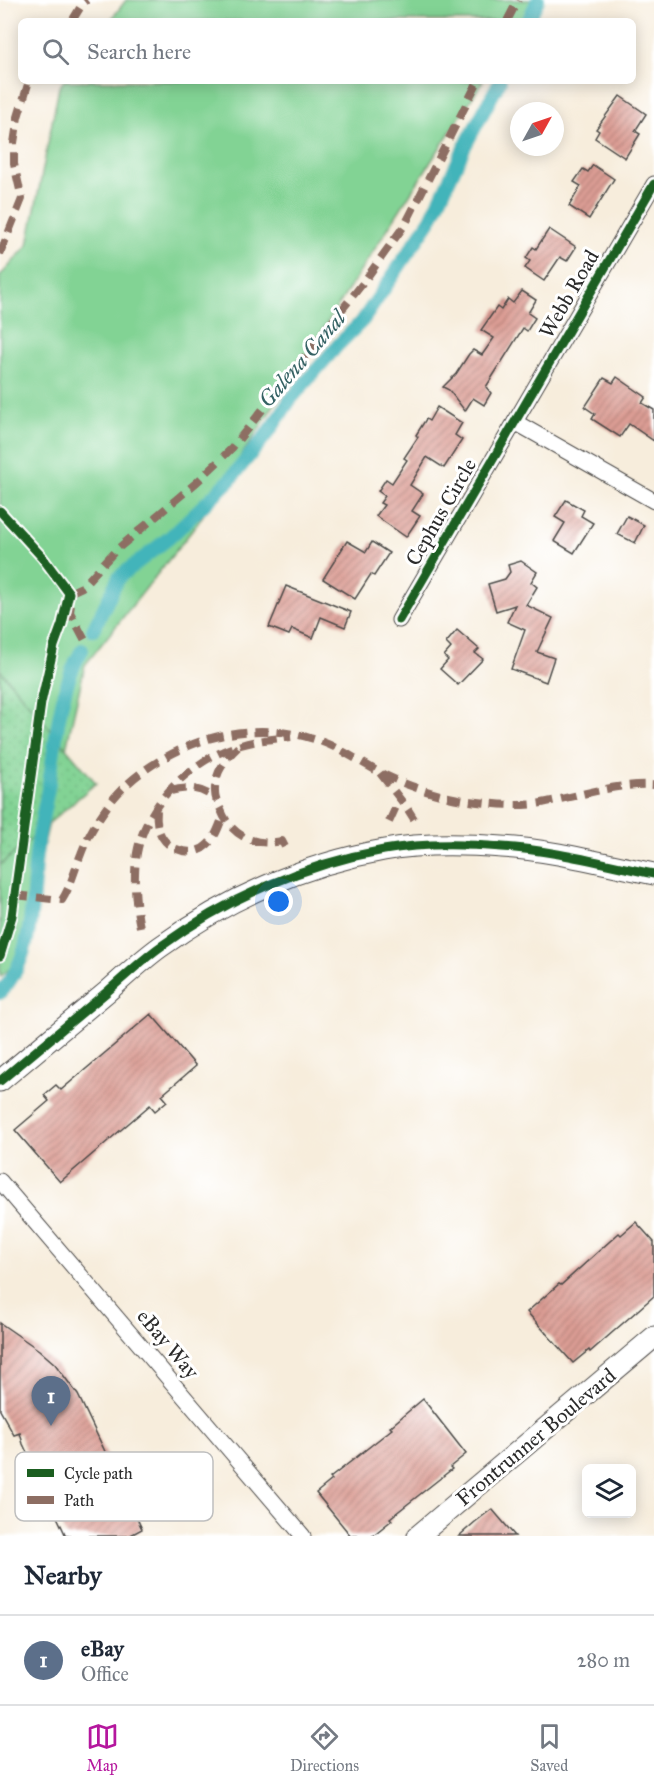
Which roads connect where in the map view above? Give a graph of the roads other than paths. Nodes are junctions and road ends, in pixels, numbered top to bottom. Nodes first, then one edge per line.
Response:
1 (654, 184) edge
2 (515, 422) junction
3 (654, 501) edge
4 (399, 620) dead end
5 (654, 874) edge
6 (0, 1081) edge
7 (0, 1181) edge
8 (654, 1337) edge
9 (303, 1536) edge
10 (418, 1536) edge

1 - 2 street, Webb Road
2 - 3 street
2 - 4 street, Cephus Circle
5 - 6 street
7 - 9 street, eBay Way
8 - 10 street, Frontrunner Boulevard

